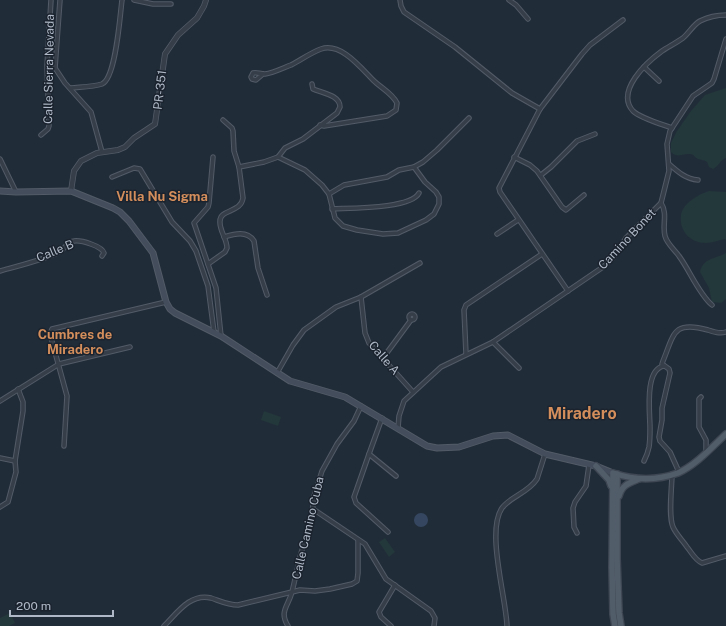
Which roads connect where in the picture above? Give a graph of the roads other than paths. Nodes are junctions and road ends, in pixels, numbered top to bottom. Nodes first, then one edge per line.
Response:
1 (51, 0) edge
2 (60, 0) edge
3 (122, 0) edge
4 (134, 0) edge
5 (206, 0) edge
6 (400, 0) edge
7 (509, 0) edge
8 (171, 4) dead end
9 (726, 14) edge
10 (528, 18) dead end
11 (622, 20) dead end
12 (726, 39) edge
13 (644, 67) junction
14 (47, 68) junction
15 (55, 68) junction
16 (263, 74) dead end
17 (659, 81) dead end
18 (312, 84) dead end
19 (71, 88) junction
20 (540, 109) junction
21 (469, 118) dead end
22 (223, 120) dead end
23 (320, 125) junction
24 (672, 128) junction
25 (595, 134) dead end
26 (41, 135) dead end
27 (102, 152) junction
28 (213, 157) dead end
29 (278, 157) junction
30 (514, 157) junction
31 (0, 159) edge
32 (670, 164) junction
33 (238, 167) junction
34 (414, 167) junction
35 (541, 175) junction
36 (112, 177) dead end
37 (698, 180) dead end
38 (0, 191) edge
39 (16, 192) junction
40 (71, 192) junction
41 (419, 193) dead end
42 (329, 194) junction
43 (584, 195) dead end
44 (661, 203) junction
45 (332, 209) junction
46 (518, 220) junction
47 (497, 234) dead end
48 (224, 237) junction
49 (542, 254) junction
50 (102, 256) dead end
51 (420, 263) dead end
52 (208, 264) junction
53 (0, 271) edge
54 (568, 291) junction
55 (267, 295) dead end
56 (361, 297) junction
57 (166, 302) junction
58 (712, 305) dead end
59 (411, 320) dead end
60 (214, 332) junction
61 (726, 332) edge
62 (221, 336) junction
63 (493, 342) junction
64 (130, 347) dead end
65 (466, 354) junction
66 (383, 358) junction
67 (58, 364) junction
68 (664, 366) junction
69 (519, 368) dead end
70 (277, 373) junction
71 (18, 389) junction
72 (413, 392) junction
73 (701, 397) dead end
74 (0, 401) edge
75 (362, 406) junction
76 (382, 418) junction
77 (398, 428) junction
78 (726, 434) edge
79 (64, 446) dead end
80 (706, 452) junction
81 (369, 454) junction
82 (545, 454) junction
83 (0, 458) edge
84 (15, 461) junction
85 (644, 461) dead end
86 (589, 465) junction
87 (596, 466) junction
88 (615, 473) junction
89 (676, 473) junction
90 (396, 476) dead end
91 (639, 479) junction
92 (613, 494) junction
93 (618, 500) junction
94 (0, 507) edge
95 (314, 509) junction
96 (388, 532) dead end
97 (577, 533) dead end
98 (358, 540) junction
99 (726, 556) edge
100 (395, 585) junction
101 (292, 592) junction
102 (164, 626) edge
103 (288, 626) edge
104 (391, 626) edge
105 (434, 626) edge
106 (507, 626) edge
107 (615, 626) edge
108 (621, 626) edge

1 - 14 street, Calle Sierra Nevada
2 - 15 street
3 - 19 street
4 - 8 street
5 - 27 street, PR-351 / PR-351
6 - 20 street
7 - 10 street
9 - 13 street
11 - 20 street
12 - 24 street, Camino Bonet
13 - 17 street
13 - 24 street
14 - 15 street
14 - 26 street, Calle Sierra Nevada
15 - 19 street
16 - 23 street
18 - 23 street
19 - 27 street
20 - 30 street
21 - 34 street
22 - 33 street
23 - 29 street
24 - 32 street, Camino Bonet
25 - 35 street
27 - 40 street, PR-351 / PR-351
28 - 52 street
29 - 33 street
29 - 42 street
30 - 35 street
30 - 46 street
31 - 39 street
32 - 37 street
32 - 44 street, Camino Bonet
33 - 48 street
34 - 42 street
34 - 45 street
35 - 43 street
36 - 60 street
38 - 39 main road
39 - 40 main road
40 - 57 main road
41 - 45 street
42 - 45 street
44 - 54 street, Camino Bonet
44 - 58 street
46 - 47 street
46 - 49 street
48 - 52 street
48 - 55 street
49 - 54 street
49 - 65 street
50 - 53 street, Calle B
51 - 56 street
52 - 62 street
54 - 63 street, Camino Bonet
56 - 66 street, Calle A
56 - 70 street
57 - 60 main road
57 - 67 street
59 - 66 street
60 - 62 main road
61 - 68 street
62 - 70 main road
63 - 65 street, Camino Bonet
63 - 69 street
64 - 67 street
65 - 72 street, Camino Bonet
66 - 72 street, Calle A
67 - 71 street
67 - 79 street
68 - 85 street
68 - 89 street
70 - 75 main road
71 - 74 street
71 - 84 street
72 - 77 street, Camino Bonet
73 - 80 street
75 - 76 main road
75 - 95 street, Calle Camino Cuba
76 - 77 main road
76 - 81 street
77 - 82 main road
78 - 80 main road
80 - 89 main road
81 - 90 street
81 - 96 street
82 - 86 main road
82 - 106 street
83 - 84 street
84 - 94 street
86 - 87 main road
86 - 97 street
87 - 88 main road
87 - 92 main road
88 - 91 main road
88 - 92 main road
88 - 93 main road
89 - 91 main road
89 - 99 street
91 - 93 main road
92 - 107 main road
93 - 108 main road
95 - 98 street
95 - 101 street, Calle Camino Cuba
98 - 100 street
98 - 101 street
100 - 104 street
100 - 105 street
101 - 102 street, Calle Camino Cuba
101 - 103 street

